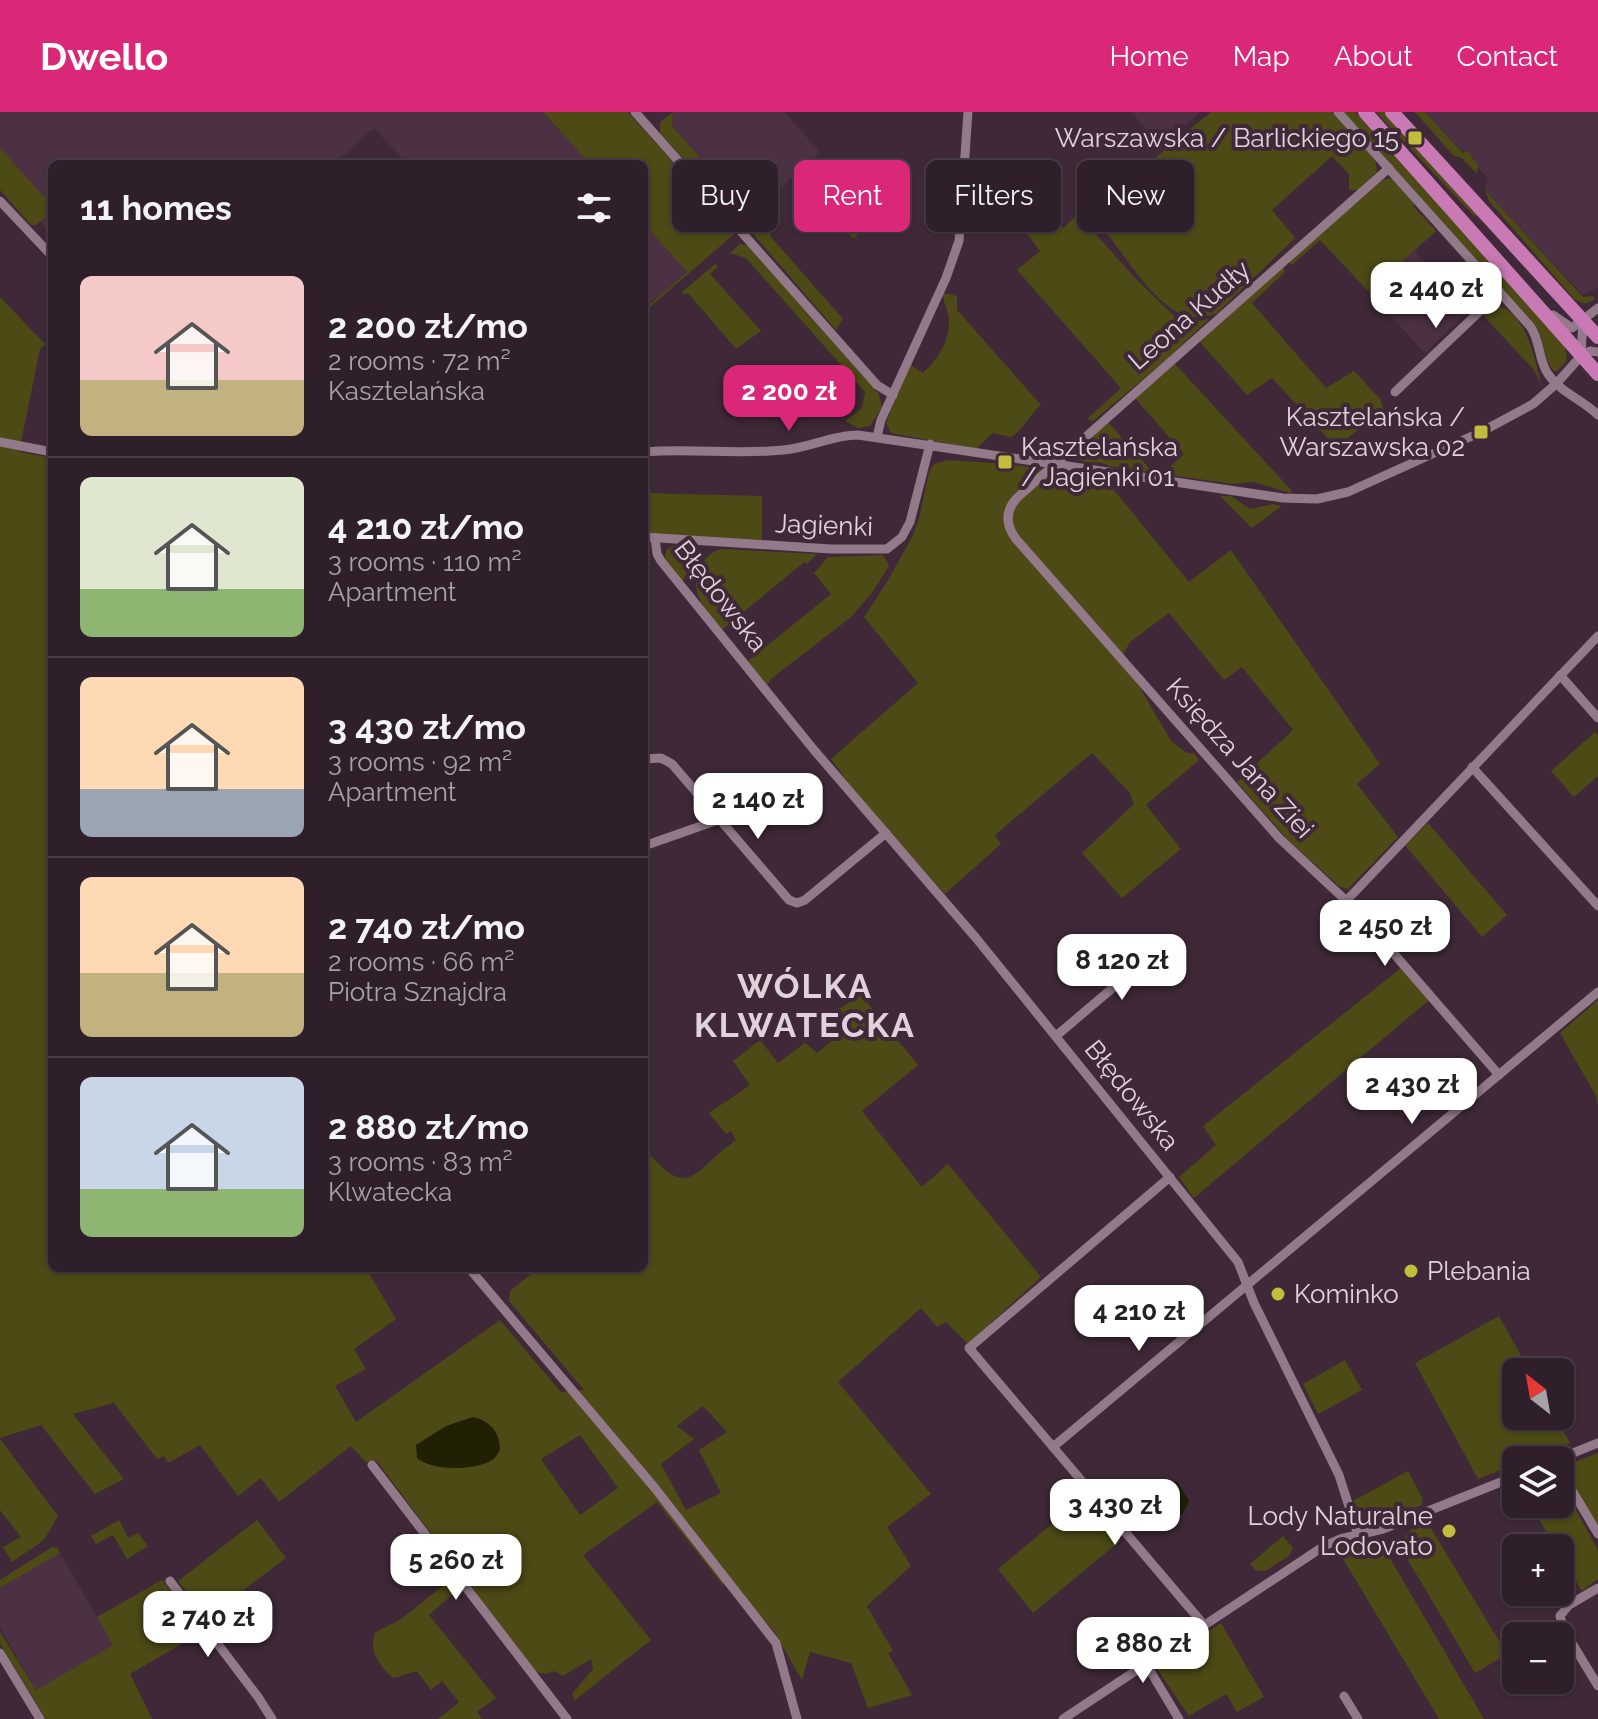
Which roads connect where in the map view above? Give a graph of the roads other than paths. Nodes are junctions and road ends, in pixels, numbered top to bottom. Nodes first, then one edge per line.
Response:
1 (635, 112) edge
2 (968, 112) edge
3 (1338, 112) edge
4 (1365, 112) edge
5 (1392, 112) edge
6 (1389, 168) junction
7 (0, 201) edge
8 (48, 252) edge
9 (1522, 289) junction
10 (1500, 292) junction
11 (1598, 308) edge
12 (1583, 320) junction
13 (1598, 337) edge
14 (1598, 352) edge
15 (1581, 356) junction
16 (1598, 374) edge
17 (1556, 384) junction
18 (1395, 392) dead end
19 (893, 395) junction
20 (1598, 415) edge
21 (877, 437) junction
22 (0, 442) edge
23 (930, 444) junction
24 (48, 451) edge
25 (648, 452) edge
26 (1055, 463) junction
27 (649, 538) edge
28 (1598, 636) edge
29 (1560, 675) junction
30 (1598, 718) edge
31 (648, 759) edge
32 (1472, 767) junction
33 (718, 820) junction
34 (886, 833) junction
35 (648, 845) edge
36 (1347, 900) junction
37 (1598, 906) edge
38 (1167, 942) dead end
39 (1598, 992) edge
40 (1056, 1036) junction
41 (1499, 1075) junction
42 (1170, 1177) junction
43 (472, 1272) edge
44 (1247, 1286) junction
45 (1598, 1443) edge
46 (1053, 1447) junction
47 (1574, 1453) edge
48 (372, 1465) dead end
49 (1502, 1482) edge
50 (1574, 1494) edge
51 (1598, 1534) edge
52 (1358, 1535) junction
53 (170, 1581) dead end
54 (1598, 1588) edge
55 (1204, 1625) junction
56 (0, 1653) edge
57 (1146, 1664) junction
58 (1598, 1686) edge
59 (1344, 1696) dead end
60 (40, 1719) edge
61 (272, 1719) edge
62 (567, 1719) edge
63 (797, 1719) edge
64 (1063, 1719) edge
65 (1179, 1719) edge
66 (1358, 1719) edge

1 - 19 street
2 - 19 street
3 - 6 street
4 - 9 main road
5 - 12 main road
6 - 10 street
6 - 26 street, Leona Kudły
7 - 8 street
9 - 12 street
9 - 15 main road
10 - 17 street
10 - 18 street
11 - 12 street
12 - 13 main road
12 - 15 street
14 - 15 street
15 - 16 main road
15 - 17 street
17 - 20 street
17 - 26 street
19 - 21 street
21 - 23 street
21 - 25 street
22 - 24 street
23 - 26 street
23 - 27 street, Jagienki
26 - 36 street, Księdza Jana Ziei
27 - 34 street, Błędowska
28 - 29 street
29 - 30 street
29 - 32 street
31 - 33 street
32 - 36 street
32 - 37 street
33 - 34 street
33 - 35 street
34 - 40 street, Błędowska
36 - 41 street, Księdza Jana Ziei
38 - 40 street
39 - 41 street
40 - 42 street, Błędowska
41 - 44 street
42 - 44 street, Błędowska
42 - 46 street
43 - 63 street
44 - 46 street
44 - 52 street, Błędowska
45 - 47 street
46 - 55 street
48 - 62 street
49 - 52 street
50 - 51 street
52 - 55 street
53 - 61 street
54 - 58 street
55 - 57 street
56 - 60 street
57 - 64 street
57 - 65 street
59 - 66 street

